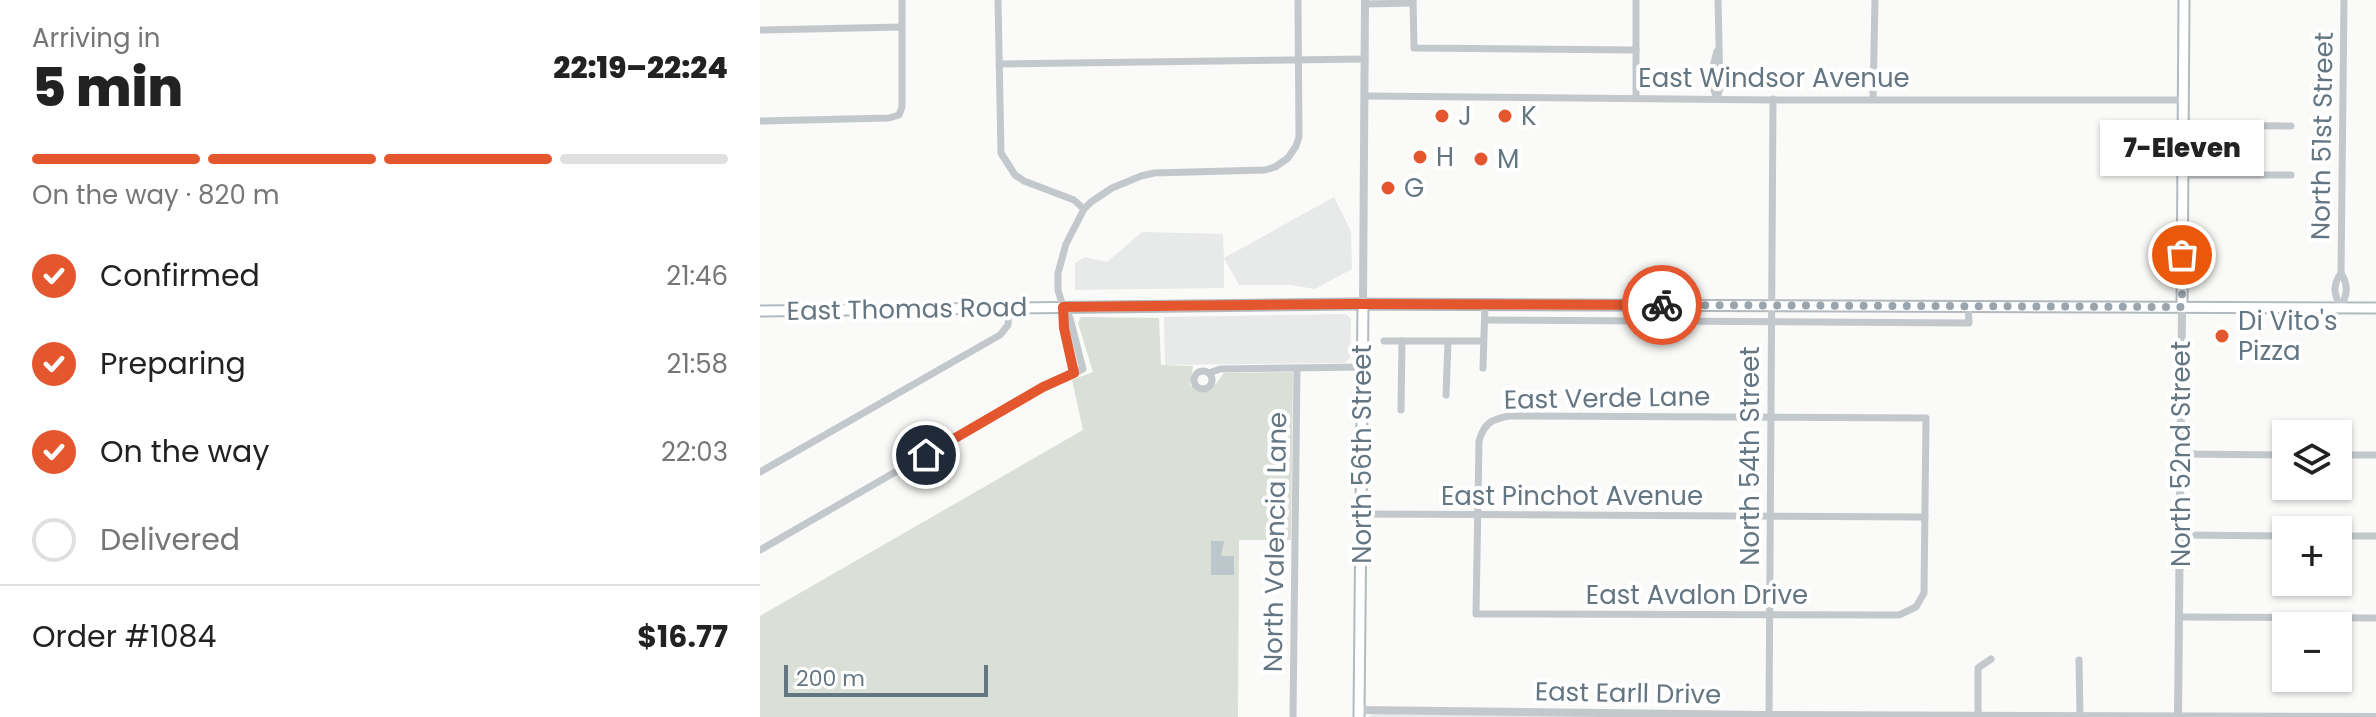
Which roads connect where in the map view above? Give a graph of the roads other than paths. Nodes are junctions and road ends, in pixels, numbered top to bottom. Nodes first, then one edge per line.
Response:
1 (902, 0) edge
2 (998, 0) edge
3 (1298, 0) edge
4 (1636, 0) edge
5 (1718, 0) edge
6 (1875, 0) edge
7 (2184, 0) edge
8 (2344, 0) edge
9 (1365, 2) edge
10 (1413, 2) edge
11 (902, 27) junction
12 (760, 30) edge
13 (1636, 50) junction
14 (1365, 59) junction
15 (1298, 60) junction
16 (999, 64) junction
17 (1366, 96) junction
18 (1636, 97) junction
19 (1717, 98) junction
20 (1773, 99) junction
21 (1873, 99) junction
22 (2183, 100) junction
23 (760, 121) edge
24 (2183, 125) junction
25 (2291, 126) dead end
26 (2183, 175) junction
27 (2291, 175) dead end
28 (1084, 209) junction
29 (1363, 304) junction
30 (1485, 304) junction
31 (1771, 305) junction
32 (1968, 306) junction
33 (1063, 307) junction
34 (2182, 307) junction
35 (1009, 308) junction
36 (2341, 308) junction
37 (2376, 308) edge
38 (760, 311) edge
39 (1485, 320) junction
40 (1771, 321) junction
41 (1384, 341) dead end
42 (1402, 341) junction
43 (1448, 341) junction
44 (1483, 341) junction
45 (1363, 367) junction
46 (1297, 368) junction
47 (1483, 368) dead end
48 (1209, 373) dead end
49 (1446, 395) dead end
50 (1401, 410) dead end
51 (1771, 416) junction
52 (2182, 454) junction
53 (2272, 455) edge
54 (2352, 455) edge
55 (2376, 455) edge
56 (760, 472) edge
57 (1363, 514) junction
58 (1477, 516) junction
59 (1770, 517) junction
60 (1925, 517) junction
61 (2180, 535) junction
62 (2272, 536) edge
63 (2352, 536) edge
64 (2376, 536) edge
65 (760, 550) edge
66 (1769, 616) junction
67 (2179, 617) junction
68 (2376, 618) edge
69 (1991, 659) dead end
70 (2079, 660) dead end
71 (1360, 713) edge
72 (1769, 716) edge
73 (1852, 716) edge
74 (1978, 716) edge
75 (2000, 716) edge
76 (2080, 716) edge
77 (1293, 717) edge
78 (2178, 717) edge
79 (2338, 717) edge
80 (2376, 717) edge

1 - 11 street
2 - 16 street
3 - 15 street
4 - 13 street
5 - 19 street
6 - 21 street
7 - 22 main road, North 52nd Street
8 - 36 street, North 51st Street
9 - 10 street
9 - 14 street, North 56th Street
10 - 13 street
11 - 12 street
11 - 23 street
13 - 18 street
14 - 15 street
14 - 17 street, North 56th Street
15 - 16 street
15 - 28 street
16 - 28 street
17 - 18 street, East Windsor Avenue
17 - 29 street, North 56th Street
18 - 19 street, East Windsor Avenue
19 - 20 street, East Windsor Avenue
20 - 21 street, East Windsor Avenue
20 - 31 street, North 54th Street
21 - 22 street, East Windsor Avenue
22 - 24 main road, North 52nd Street
24 - 25 street
24 - 26 main road, North 52nd Street
26 - 27 street
26 - 34 main road, North 52nd Street
28 - 33 street
29 - 30 main road, East Thomas Road
29 - 33 main road, East Thomas Road
29 - 45 main road, North 56th Street
30 - 31 main road, East Thomas Road
30 - 39 street
31 - 32 main road, East Thomas Road
31 - 40 street, North 54th Street
32 - 34 main road, East Thomas Road
32 - 40 street
33 - 35 main road, East Thomas Road
33 - 65 street
34 - 36 main road, East Thomas Road
34 - 52 street, North 52nd Street
35 - 38 main road, East Thomas Road
35 - 56 street
36 - 37 main road, East Thomas Road
39 - 40 street
39 - 44 street
40 - 51 street, North 54th Street
41 - 42 street
42 - 43 street
42 - 50 street
43 - 44 street
43 - 49 street
44 - 47 street
45 - 46 street
45 - 57 main road, North 56th Street
46 - 48 street
46 - 77 street, North Valencia Lane
51 - 58 street, East Verde Lane
51 - 59 street, North 54th Street
51 - 60 street, East Verde Lane
52 - 53 street
52 - 61 street, North 52nd Street
54 - 55 street
57 - 58 street, East Pinchot Avenue
57 - 71 main road, North 56th Street
58 - 59 street, East Pinchot Avenue
58 - 66 street, East Avalon Drive
59 - 60 street, East Pinchot Avenue
59 - 66 street, North 54th Street
60 - 66 street, East Avalon Drive
61 - 62 street
61 - 67 street, North 52nd Street
63 - 64 street
66 - 72 street, North 54th Street
67 - 68 street
67 - 78 street, North 52nd Street
69 - 74 street
70 - 76 street
71 - 72 street, East Earll Drive
72 - 73 street, East Earll Drive
73 - 74 street, East Earll Drive
74 - 75 street, East Earll Drive
75 - 76 street, East Earll Drive
76 - 78 street, East Earll Drive
78 - 79 street, East Earll Drive
79 - 80 street, East Earll Drive

